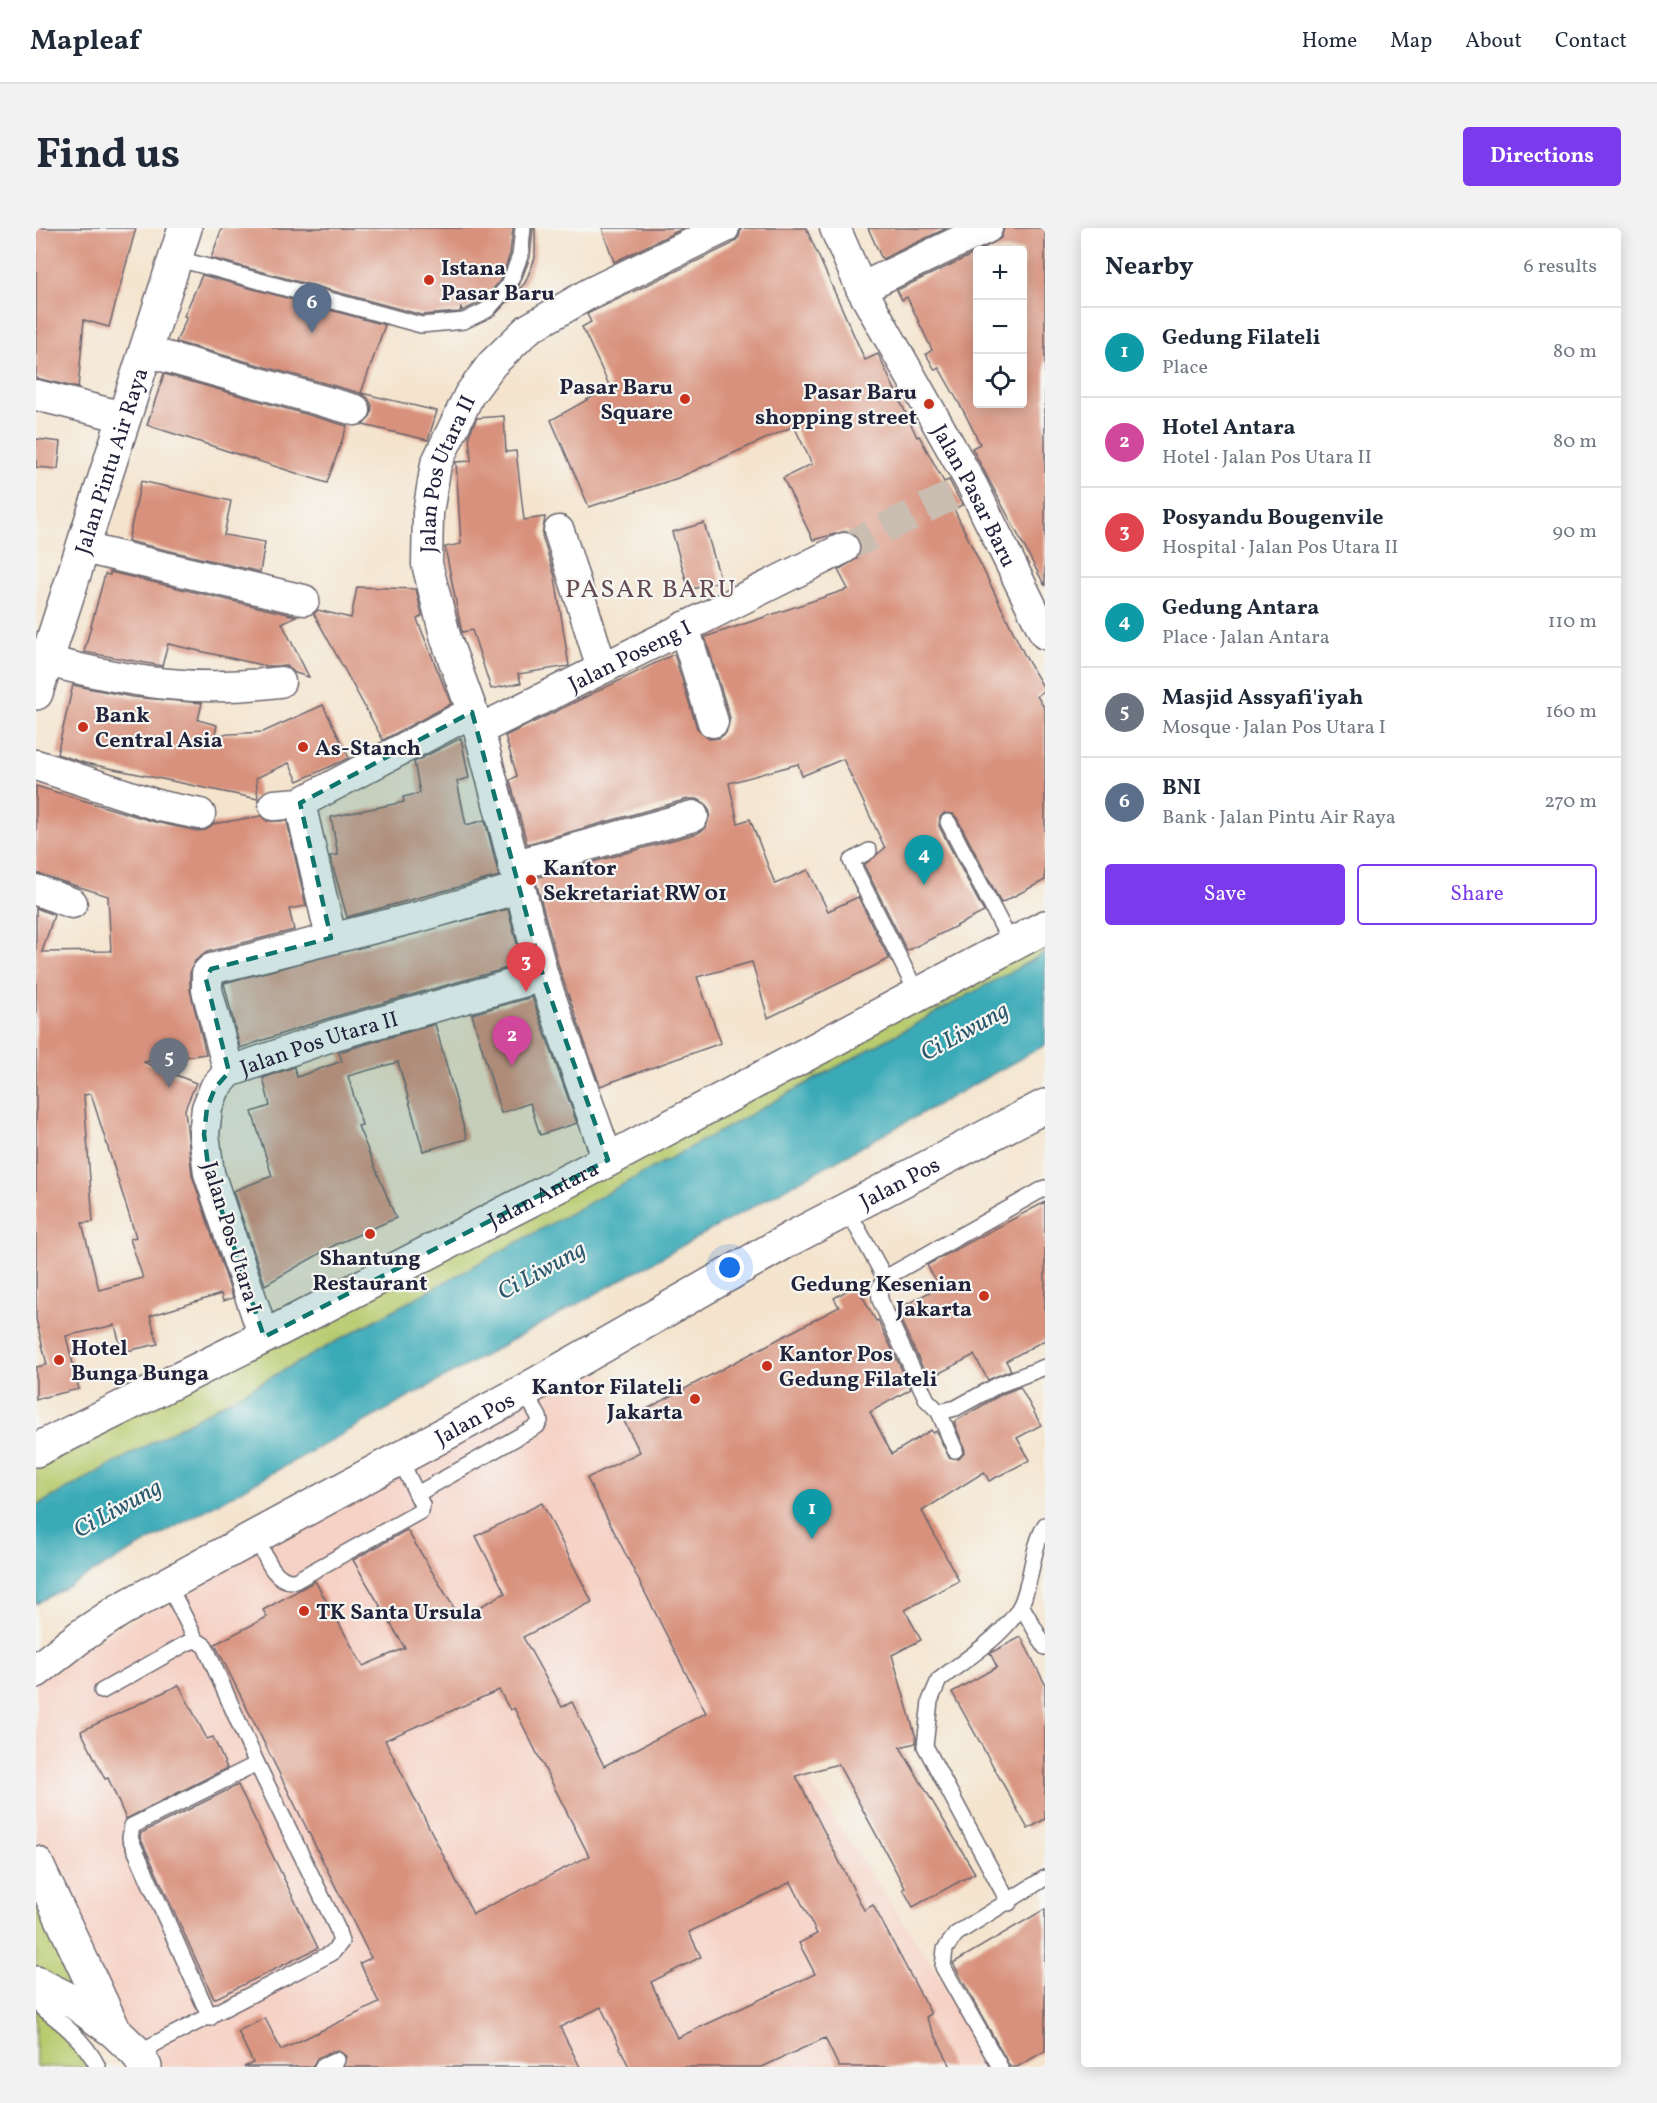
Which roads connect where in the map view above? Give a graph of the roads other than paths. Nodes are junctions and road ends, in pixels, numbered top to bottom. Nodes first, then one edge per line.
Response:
1 (523, 228) edge
2 (724, 228) edge
3 (835, 228) edge
4 (987, 228) edge
5 (180, 243) edge
6 (861, 288) junction
7 (146, 351) junction
8 (36, 394) edge
9 (355, 410) dead end
10 (124, 417) junction
11 (559, 531) dead end
12 (83, 548) junction
13 (844, 548) tunnel mouth
14 (304, 600) dead end
15 (684, 627) junction
16 (1045, 634) edge
17 (602, 668) junction
18 (41, 671) edge
19 (280, 682) dead end
20 (475, 721) junction
21 (713, 722) dead end
22 (36, 765) edge
23 (200, 814) dead end
24 (693, 816) dead end
25 (948, 822) dead end
26 (869, 851) dead end
27 (516, 877) junction
28 (36, 890) edge
29 (72, 903) dead end
30 (1045, 927) edge
31 (331, 938) junction
32 (1012, 945) junction
33 (543, 976) junction
34 (918, 995) junction
35 (229, 1072) junction
36 (1040, 1106) edge
37 (608, 1160) junction
38 (1045, 1188) edge
39 (847, 1209) junction
40 (885, 1278) junction
41 (264, 1337) junction
42 (1045, 1367) edge
43 (524, 1391) junction
44 (939, 1412) junction
45 (36, 1450) edge
46 (955, 1450) dead end
47 (400, 1459) junction
48 (417, 1494) junction
49 (1045, 1525) edge
50 (256, 1537) junction
51 (168, 1584) junction
52 (1021, 1605) junction
53 (196, 1640) junction
54 (1045, 1647) edge
55 (37, 1672) edge
56 (102, 1691) dead end
57 (257, 1764) junction
58 (36, 1863) edge
59 (1045, 1878) edge
60 (1009, 1903) junction
61 (36, 1983) edge
62 (36, 2003) edge
63 (210, 2018) junction
64 (132, 2050) edge
65 (337, 2060) dead end
66 (98, 2067) edge
67 (322, 2067) edge
68 (1000, 2067) edge

1 - 5 lane
2 - 20 street, Jalan Pos Utara II
3 - 6 street, Jalan Pasar Baru
4 - 6 street
5 - 7 street, Jalan Pintu Air Raya
6 - 16 street, Jalan Pasar Baru
7 - 9 street
7 - 10 street, Jalan Pintu Air Raya
8 - 10 street
10 - 12 street, Jalan Pintu Air Raya
11 - 17 street
12 - 14 street
12 - 18 street, Jalan Pintu Air Raya
13 - 15 street, Jalan Poseng I
15 - 17 street, Jalan Poseng I
15 - 21 street
17 - 20 street, Jalan Poseng I
18 - 19 street
20 - 27 street, Jalan Pos Utara II
20 - 31 street, Jalan Poseng I
22 - 23 street
24 - 27 street
25 - 32 lane
26 - 34 lane
27 - 31 street, Jalan Pos Utara II
27 - 33 street, Jalan Pos Utara II
28 - 29 street
30 - 32 street, Jalan Antara
31 - 35 street, Jalan Pos Utara II
32 - 34 street, Jalan Antara
33 - 35 street, Jalan Pos Utara II
33 - 37 street, Jalan Pos Utara II
34 - 37 street, Jalan Antara
35 - 41 street, Jalan Pos Utara I
36 - 39 street, Jalan Pos
37 - 41 street, Jalan Antara
38 - 40 lane
39 - 40 lane
39 - 43 street, Jalan Pos
40 - 44 lane
41 - 45 street, Jalan Antara
42 - 44 lane
43 - 47 street, Jalan Pos
43 - 48 lane
44 - 46 lane
47 - 48 lane
47 - 50 street, Jalan Pos
48 - 50 lane
49 - 52 lane
50 - 51 street, Jalan Pos
51 - 53 lane
51 - 55 street, Jalan Pos
52 - 54 lane
52 - 60 lane
53 - 56 lane
53 - 57 lane
57 - 63 lane
57 - 63 lane
58 - 64 street
59 - 60 lane
60 - 68 lane
61 - 64 street
62 - 66 lane
63 - 64 lane
65 - 67 lane

